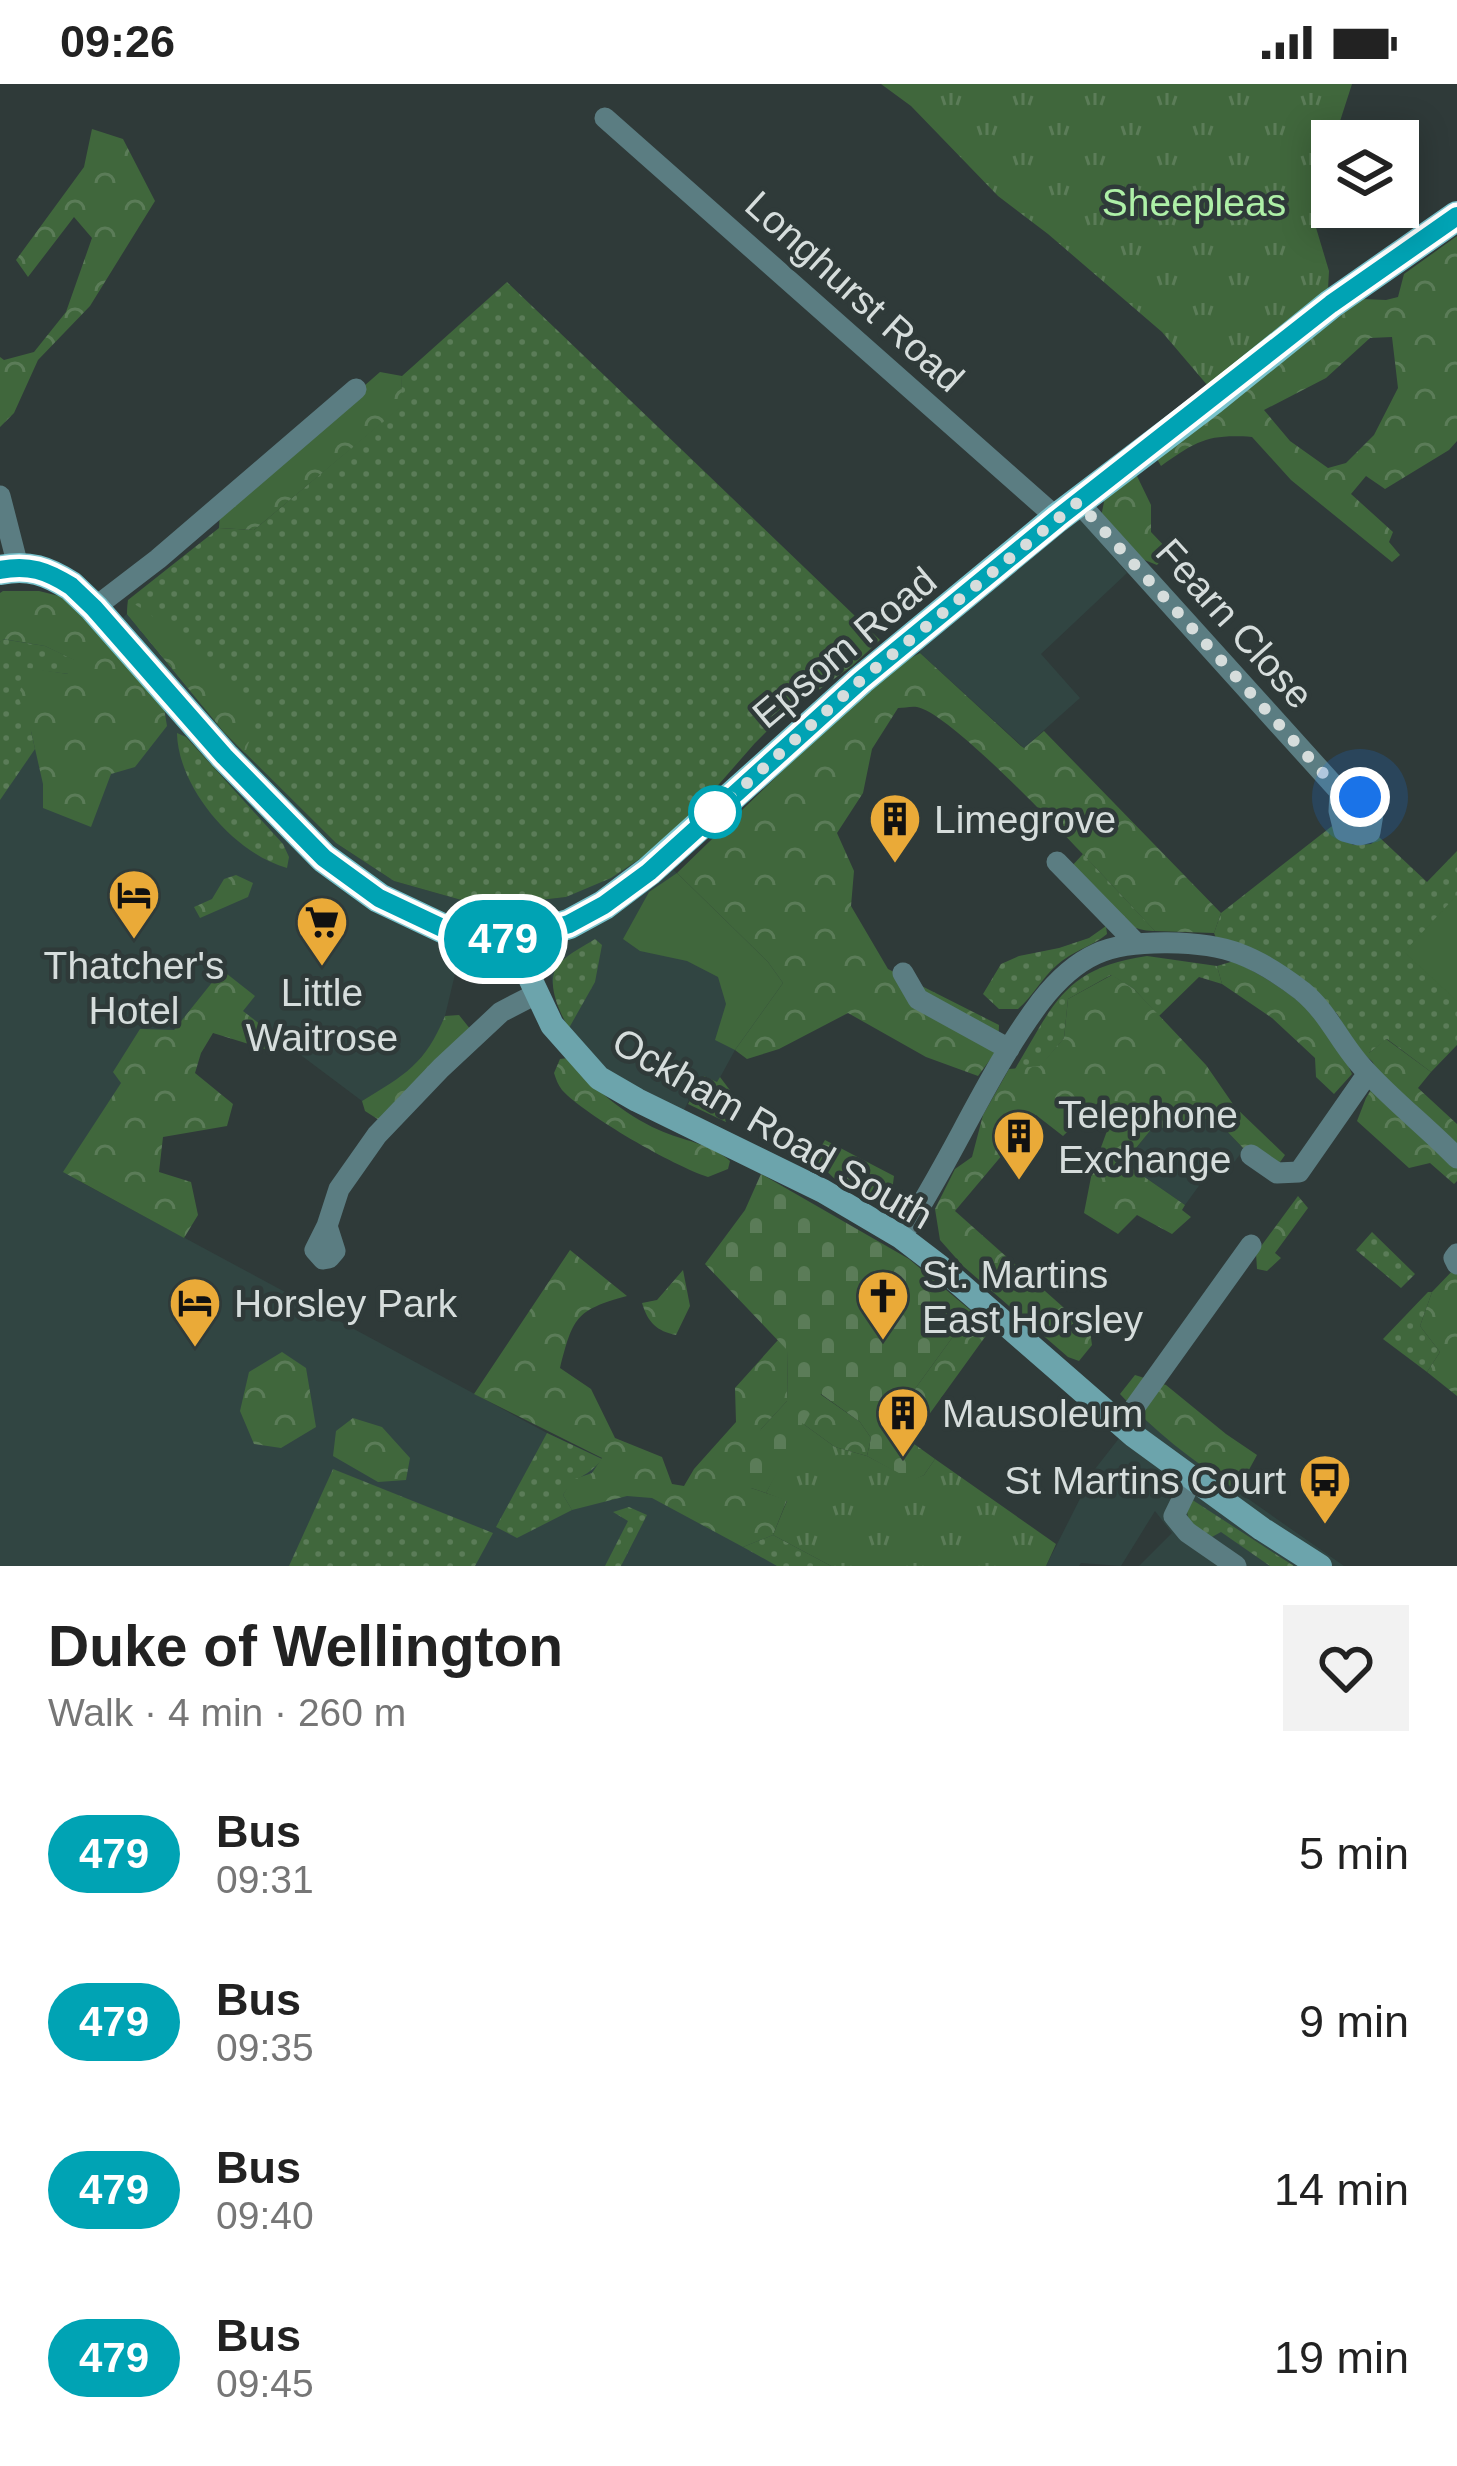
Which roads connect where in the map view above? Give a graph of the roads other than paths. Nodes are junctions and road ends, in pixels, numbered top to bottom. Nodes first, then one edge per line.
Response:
1 (604, 118) dead end
2 (1457, 216) edge
3 (356, 389) dead end
4 (0, 496) edge
5 (1068, 510) junction
6 (9, 568) edge
7 (94, 608) junction
8 (1340, 792) dead end
9 (1057, 862) dead end
10 (522, 938) junction
11 (1137, 944) junction
12 (903, 973) dead end
13 (536, 994) junction
14 (1009, 1049) junction
15 (1368, 1073) junction
16 (1251, 1155) dead end
17 (1457, 1158) edge
18 (327, 1226) dead end
19 (902, 1237) junction
20 (1251, 1244) dead end
21 (1457, 1254) edge
22 (1457, 1264) edge
23 (1122, 1425) junction
24 (1192, 1479) junction
25 (1236, 1566) edge
26 (1320, 1566) edge

1 - 5 street, Longhurst Road
2 - 5 main road, Epsom Road
3 - 7 street
4 - 6 street
5 - 8 street, Fearn Close
5 - 10 main road, Epsom Road
6 - 7 main road, Epsom Road
7 - 10 main road, Epsom Road
9 - 11 street
10 - 13 main road, Ockham Road South
11 - 14 street
11 - 15 street
12 - 14 street
13 - 18 street
13 - 19 main road, Ockham Road South
14 - 19 street
15 - 16 street
15 - 17 street
19 - 23 main road, Ockham Road South
20 - 23 street
21 - 22 street
23 - 24 main road, Ockham Road South
24 - 25 street
24 - 26 main road, Ockham Road South

